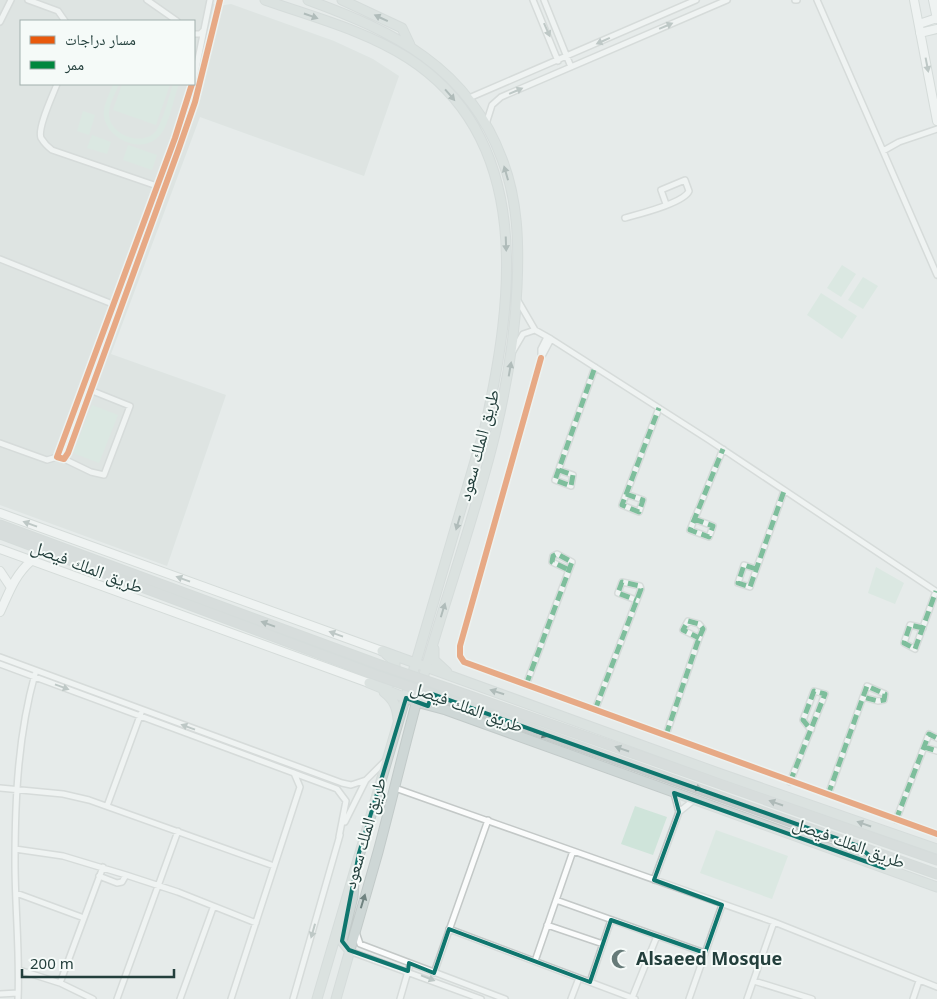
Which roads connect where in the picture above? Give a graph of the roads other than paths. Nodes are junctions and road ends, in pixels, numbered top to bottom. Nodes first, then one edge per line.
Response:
1 (11, 0) edge
2 (28, 0) edge
3 (147, 0) edge
4 (210, 0) edge
5 (220, 0) edge
6 (264, 0) edge
7 (308, 0) edge
8 (342, 0) edge
9 (533, 0) edge
10 (552, 0) edge
11 (696, 0) edge
12 (727, 0) edge
13 (817, 0) edge
14 (914, 0) edge
15 (933, 0) edge
16 (545, 1) edge
17 (681, 3) edge
18 (937, 18) edge
19 (65, 20) edge
20 (175, 20) edge
21 (0, 22) edge
22 (919, 24) junction
23 (205, 28) junction
24 (937, 29) edge
25 (920, 32) junction
26 (195, 34) edge
27 (410, 46) junction
28 (568, 56) junction
29 (558, 61) junction
30 (571, 67) junction
31 (195, 74) edge
32 (57, 85) edge
33 (192, 85) edge
34 (469, 98) junction
35 (937, 121) edge
36 (486, 124) junction
37 (937, 129) edge
38 (883, 151) junction
39 (157, 186) junction
40 (666, 204) junction
41 (625, 218) dead end
42 (0, 259) edge
43 (937, 275) edge
44 (517, 299) junction
45 (113, 303) junction
46 (120, 307) junction
47 (535, 330) junction
48 (549, 338) junction
49 (513, 352) junction
50 (595, 367) junction
51 (90, 390) junction
52 (659, 408) junction
53 (0, 443) edge
54 (723, 449) junction
55 (57, 457) junction
56 (64, 459) junction
57 (558, 470) dead end
58 (784, 491) junction
59 (626, 494) dead end
60 (0, 513) edge
61 (694, 519) dead end
62 (0, 525) edge
63 (0, 534) edge
64 (0, 549) edge
65 (31, 561) junction
66 (756, 569) junction
67 (569, 570) dead end
68 (0, 571) edge
69 (10, 586) junction
70 (937, 592) edge
71 (636, 600) junction
72 (0, 612) edge
73 (427, 625) junction
74 (923, 628) junction
75 (437, 630) junction
76 (700, 638) dead end
77 (382, 651) junction
78 (0, 652) edge
79 (0, 657) edge
80 (10, 661) junction
81 (417, 663) junction
82 (0, 666) edge
83 (426, 667) junction
84 (8, 668) junction
85 (36, 671) junction
86 (34, 677) junction
87 (460, 680) junction
88 (369, 683) junction
89 (526, 684) junction
90 (863, 697) dead end
91 (406, 698) junction
92 (416, 702) junction
93 (435, 707) junction
94 (446, 710) junction
95 (595, 710) junction
96 (141, 713) junction
97 (398, 725) junction
98 (409, 730) junction
99 (811, 730) junction
100 (666, 735) junction
101 (937, 738) edge
102 (924, 747) junction
103 (937, 751) edge
104 (386, 760) junction
105 (294, 772) junction
106 (312, 779) junction
107 (366, 780) junction
108 (790, 782) junction
109 (300, 787) junction
110 (0, 788) edge
111 (395, 788) junction
112 (17, 790) junction
113 (674, 793) junction
114 (828, 795) junction
115 (781, 796) junction
116 (694, 800) junction
117 (107, 806) junction
118 (679, 812) junction
119 (488, 820) junction
120 (896, 820) junction
121 (178, 832) junction
122 (858, 832) junction
123 (937, 834) edge
124 (339, 837) junction
125 (878, 839) junction
126 (910, 840) junction
127 (858, 846) junction
128 (15, 849) junction
129 (937, 850) edge
130 (573, 851) junction
131 (359, 853) junction
132 (937, 860) edge
133 (274, 866) junction
134 (103, 867) junction
135 (884, 868) junction
136 (937, 874) edge
137 (126, 875) junction
138 (99, 876) junction
139 (654, 880) junction
140 (159, 885) junction
141 (937, 887) edge
142 (16, 893) junction
143 (556, 900) junction
144 (722, 905) junction
145 (213, 908) junction
146 (84, 918) junction
147 (611, 920) junction
148 (256, 922) junction
149 (774, 922) junction
150 (548, 925) junction
151 (355, 927) junction
152 (449, 929) junction
153 (657, 936) junction
154 (603, 944) junction
155 (349, 950) junction
156 (705, 953) junction
157 (535, 961) junction
158 (409, 963) junction
159 (19, 970) junction
160 (408, 971) junction
161 (434, 973) junction
162 (579, 978) junction
163 (754, 981) junction
164 (919, 981) junction
165 (590, 982) junction
166 (60, 983) junction
167 (937, 987) edge
168 (0, 994) edge
169 (18, 996) edge
170 (634, 998) edge
171 (93, 999) edge
172 (117, 999) edge
173 (180, 999) edge
174 (231, 999) edge
175 (293, 999) edge
176 (317, 999) edge
177 (336, 999) edge
178 (400, 999) edge
179 (481, 999) edge
180 (505, 999) edge
181 (571, 999) edge
182 (689, 999) edge
183 (746, 999) edge
184 (812, 999) edge
185 (913, 999) edge

1 - 21 street
2 - 19 street
3 - 20 street
4 - 23 street
5 - 46 street
6 -> 73 main road, طريق الملك سعود
7 - 27 main road, طريق الملك سعود
27 -> 8 main road
9 -> 29 street
10 - 16 street
11 - 17 street
30 -> 12 street
13 - 38 street
14 - 22 main road
15 - 18 main road
16 - 28 street
17 -> 28 street
18 - 22 main road
22 - 25 main road
23 - 26 street
23 - 31 street
24 - 25 main road
25 -> 35 main road
27 - 34 main road, طريق الملك سعود
28 - 29 street
28 - 30 street
29 - 34 street
36 -> 30 street
32 - 39 street
33 - 39 street
34 - 36 main road, طريق الملك سعود
44 -> 36 main road, طريق الملك سعود
37 - 38 street
38 - 43 street
39 - 45 street
40 - 40 street
40 - 41 street
42 - 45 street
44 - 47 street
44 - 49 main road, طريق الملك سعود
45 - 46 street
45 - 55 street
46 - 51 street
47 - 48 street
47 - 49 street
48 - 50 street
48 - 89 street
75 -> 49 main road, طريق الملك سعود
50 - 52 street
50 - 57 street
51 - 56 street
51 - 56 street
52 - 54 street
52 - 59 street
53 - 55 street
54 - 58 street
54 - 61 street
55 - 56 street
58 - 66 street
58 - 70 street
77 -> 60 main road
122 -> 62 highway, طريق الملك فيصل, bridge
63 -> 127 highway, طريق الملك فيصل, bridge
64 - 65 main road
65 - 69 main road
65 - 88 main road
66 - 66 street
67 - 89 street
68 - 69 main road
69 - 72 main road
70 - 74 street
71 - 71 street
71 - 95 street
73 - 77 main road
73 - 81 main road, طريق الملك سعود
74 - 74 street
75 - 83 main road, طريق الملك سعود
75 - 87 main road
76 - 100 street
77 - 81 main road
77 - 88 main road
78 - 80 street
79 - 80 street
80 - 84 street
80 - 85 street
81 - 83 main road
81 - 91 main road, طريق الملك سعود
82 - 84 street
83 - 87 main road
83 - 92 main road, طريق الملك سعود
84 - 86 street
85 - 86 street
85 - 96 street
86 -> 96 street
86 - 112 street
87 - 94 main road
115 -> 87 main road
88 - 91 main road
88 - 97 main road
89 - 95 street
90 - 114 street
91 - 92 main road
91 - 97 main road, طريق الملك سعود
92 - 93 main road
92 - 98 main road, طريق الملك سعود
93 - 94 main road
93 - 98 main road
94 - 113 main road
95 - 100 street
96 - 105 street
107 -> 96 street
96 - 117 street
97 - 104 main road, طريق الملك سعود
98 - 111 main road, طريق الملك سعود
99 - 99 street
99 - 108 street
100 - 108 street
101 - 102 street
102 - 103 street
102 - 120 street
104 - 107 street
104 - 131 main road, طريق الملك سعود
105 - 106 street
105 - 109 street
106 - 109 street
106 - 124 street
107 - 124 street
108 - 114 street
109 - 133 street
110 - 112 street
111 - 119 street
151 -> 111 main road, طريق الملك سعود
112 - 117 street
112 - 128 street
113 - 116 main road
113 - 118 street
114 - 120 street
115 - 122 main road
126 -> 115 main road
116 - 118 street
116 - 135 main road
117 - 121 street
118 - 139 street
119 - 130 street
119 - 152 street
120 - 123 street
121 - 133 street
121 - 140 street
122 - 125 highway, طريق الملك فيصل
124 -> 175 street
125 - 126 main road
125 - 132 highway, طريق الملك فيصل
126 - 129 main road
127 - 135 main road
127 - 136 highway, طريق الملك فيصل
128 - 134 street
128 - 142 street
130 - 139 street
130 - 143 street
131 - 155 main road
131 - 176 main road, طريق الملك سعود
133 - 148 street
134 - 137 street
134 - 138 street
135 - 141 main road
137 - 138 street
137 - 140 street
138 - 146 street
139 - 144 street
140 - 145 street
140 - 172 street
142 - 146 street
142 - 159 street
143 - 147 street
143 - 150 street
144 - 149 street
144 - 156 street
145 - 148 street
145 - 173 street
146 - 166 street
147 - 153 street
147 - 154 street
148 - 174 street
149 - 163 street
149 - 164 street
150 - 154 street
150 - 157 street
151 - 155 main road, طريق الملك سعود
151 - 158 street
152 - 157 street
152 - 161 street
153 - 156 street
153 - 170 street
154 - 165 street
155 - 160 street
155 - 177 main road, طريق الملك سعود
156 - 182 street
157 - 162 street
158 - 160 street
158 - 161 street
159 - 166 street
159 - 169 street
160 - 178 street
160 -> 179 street
161 - 180 street
162 - 165 street
162 - 181 street
163 - 183 street
163 - 184 street
164 - 167 street
164 - 185 street
165 - 170 street
166 - 171 street
168 - 169 street

